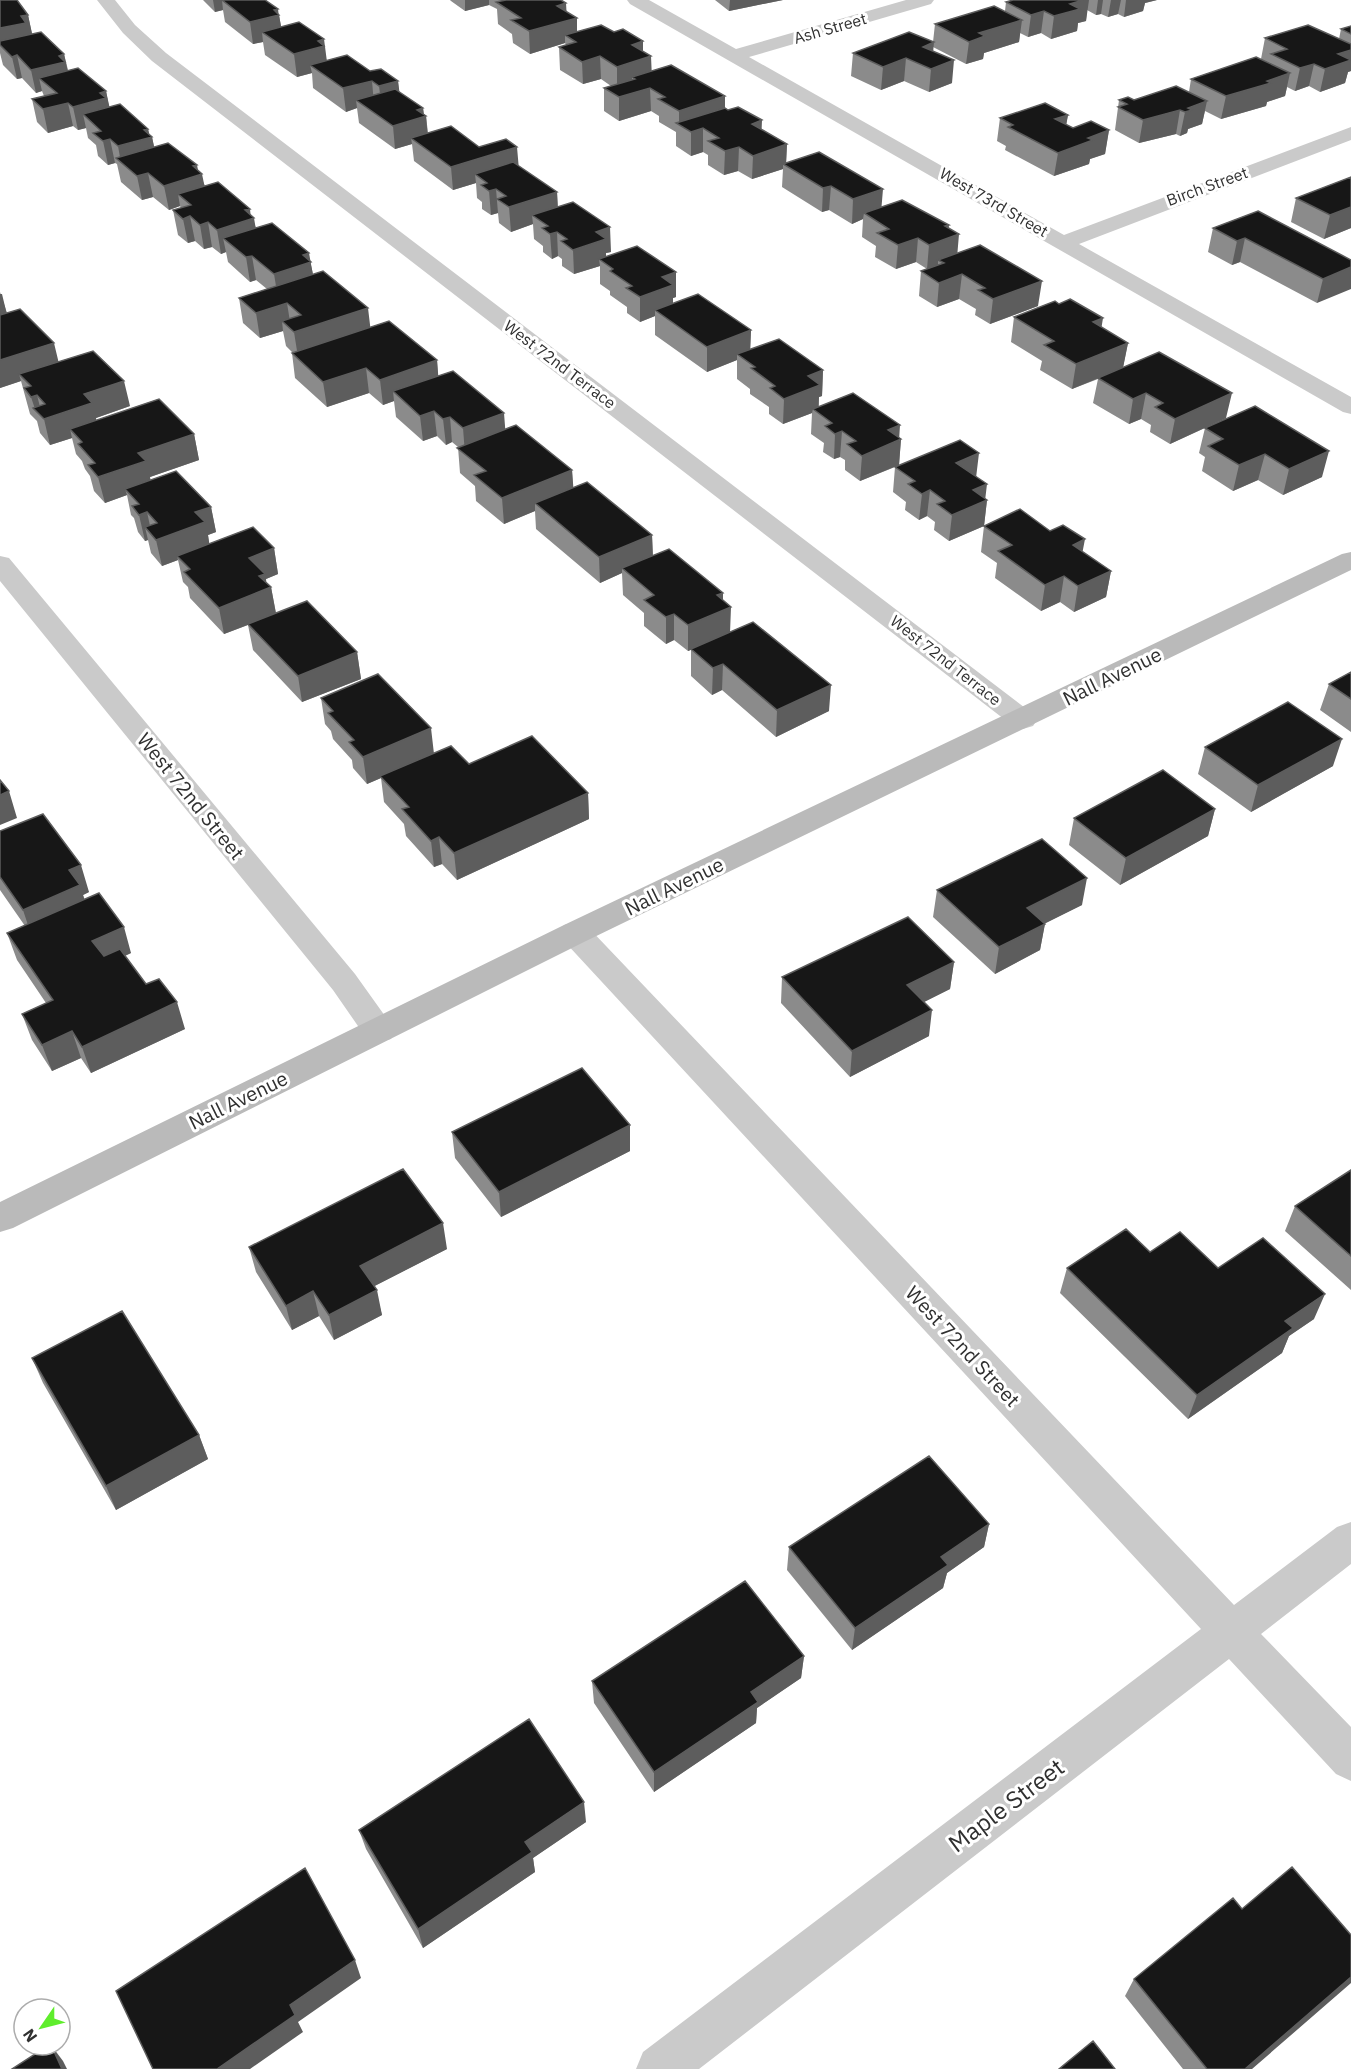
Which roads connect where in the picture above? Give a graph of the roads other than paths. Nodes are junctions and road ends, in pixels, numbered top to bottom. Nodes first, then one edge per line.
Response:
1 (106, 0) edge
2 (636, 0) edge
3 (925, 0) edge
4 (735, 55) junction
5 (1351, 133) edge
6 (1064, 242) junction
7 (1351, 406) edge
8 (1351, 560) edge
9 (0, 564) edge
10 (1023, 720) junction
11 (575, 933) junction
12 (379, 1030) junction
13 (0, 1218) edge
14 (1351, 1540) edge
15 (1232, 1632) junction
16 (1351, 1759) edge
17 (660, 2069) edge

1 - 10 street, West 72nd Terrace
2 - 4 street, West 73rd Street
3 - 4 street, Ash Street
4 - 6 street, West 73rd Street
5 - 6 street, Birch Street
6 - 7 street, West 73rd Street
8 - 10 main road, Nall Avenue
9 - 12 street, West 72nd Street
10 - 11 main road, Nall Avenue
11 - 12 main road, Nall Avenue
11 - 15 street, West 72nd Street
12 - 13 main road, Nall Avenue
14 - 15 street, Maple Street
15 - 16 street, West 72nd Street
15 - 17 street, Maple Street

